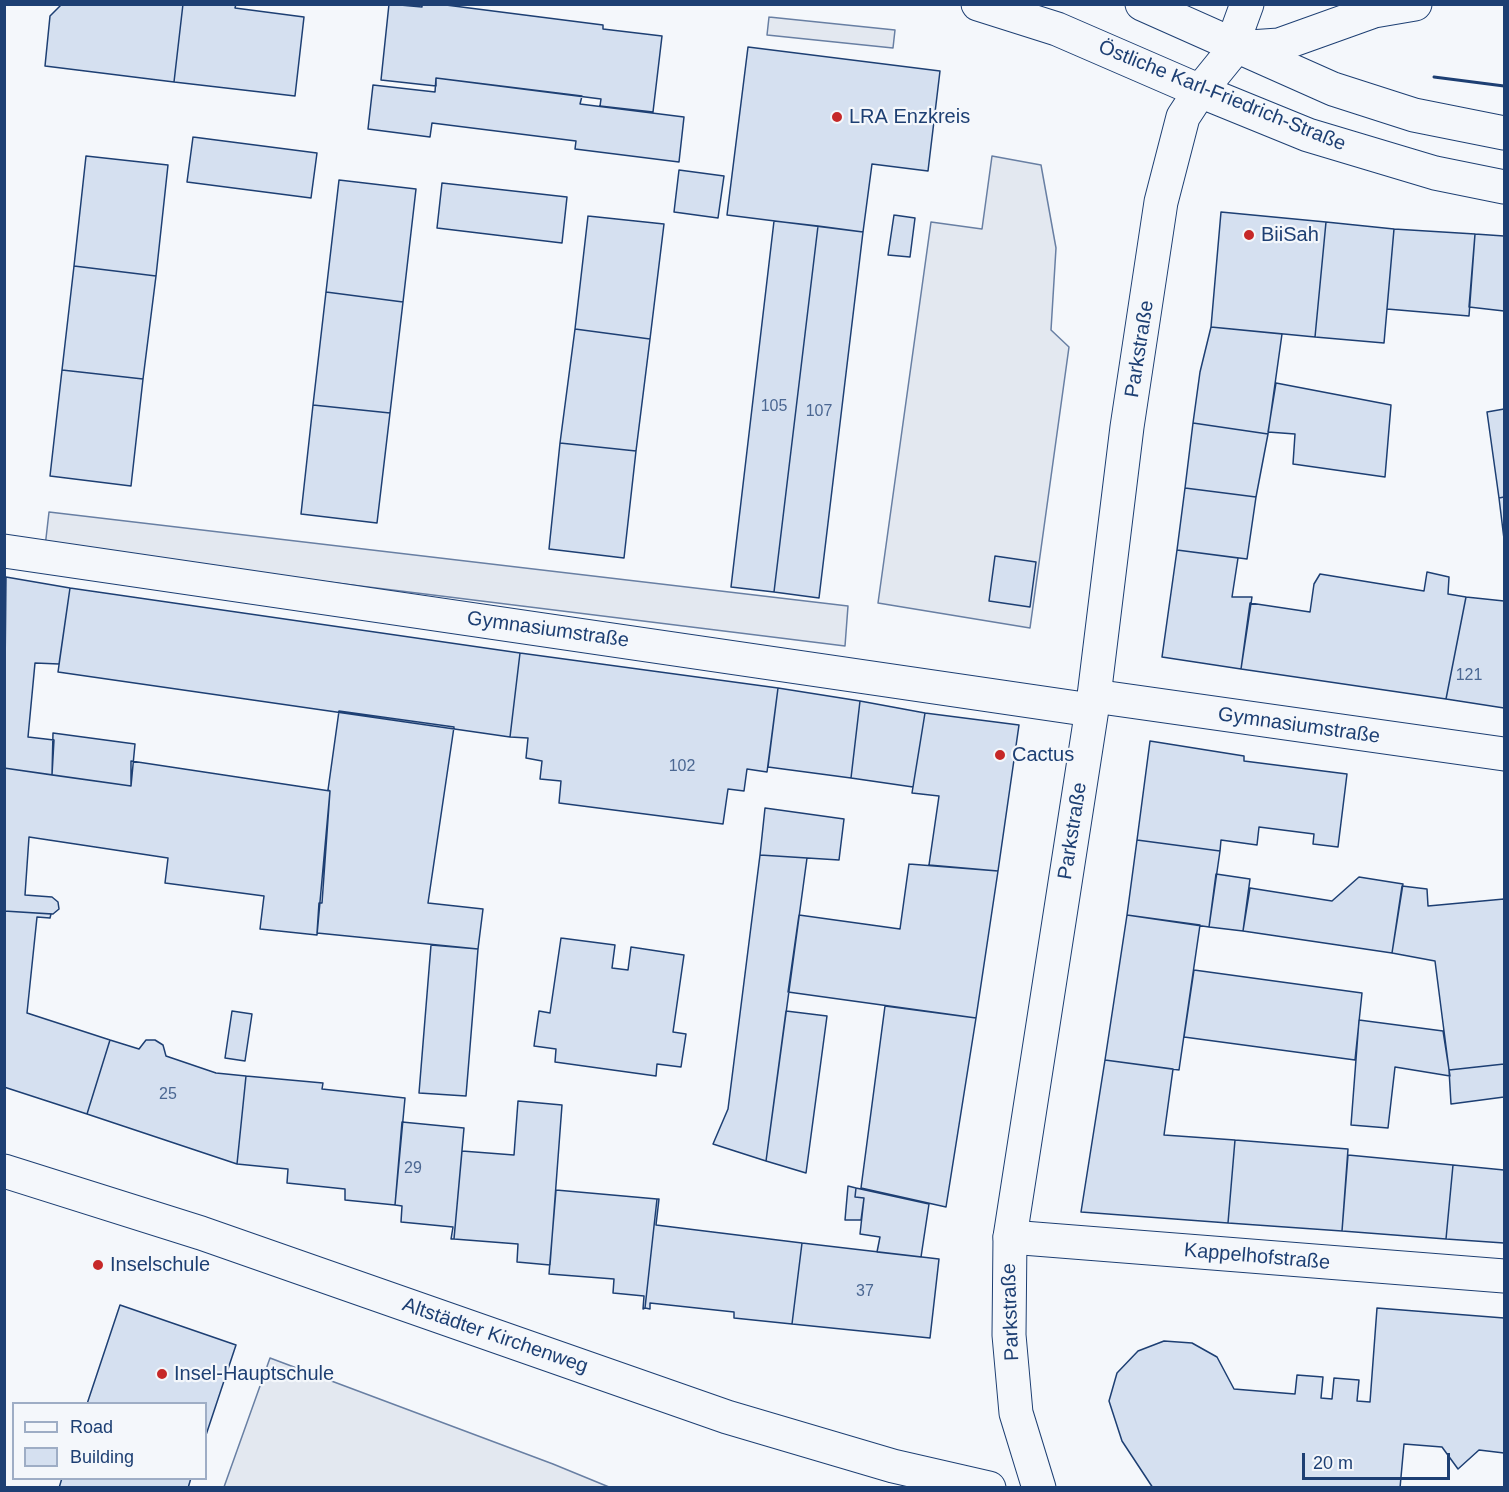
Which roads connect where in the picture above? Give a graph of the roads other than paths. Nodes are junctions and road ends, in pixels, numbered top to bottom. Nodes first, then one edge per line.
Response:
1 (978, 4) edge
2 (1142, 4) edge
3 (1247, 4) edge
4 (1415, 4) edge
5 (1235, 48) junction
6 (1200, 91) junction
7 (1504, 133) edge
8 (1504, 187) edge
9 (4, 551) edge
10 (1093, 703) junction
11 (1504, 754) edge
12 (4, 1171) edge
13 (1010, 1237) junction
14 (1504, 1276) edge
15 (989, 1488) edge
16 (1039, 1488) edge

1 - 6 main road, Östliche Karl-Friedrich-Straße
2 - 5 main road
3 - 5 main road, Parkstraße
4 - 5 main road
5 - 6 main road, Parkstraße
5 - 7 main road
6 - 8 main road, Östliche Karl-Friedrich-Straße
6 - 10 main road, Parkstraße
9 - 10 main road, Gymnasiumstraße
10 - 11 main road, Gymnasiumstraße
10 - 13 main road, Parkstraße
12 - 15 main road, Altstädter Kirchenweg
13 - 14 main road, Kappelhofstraße
13 - 16 main road, Parkstraße

